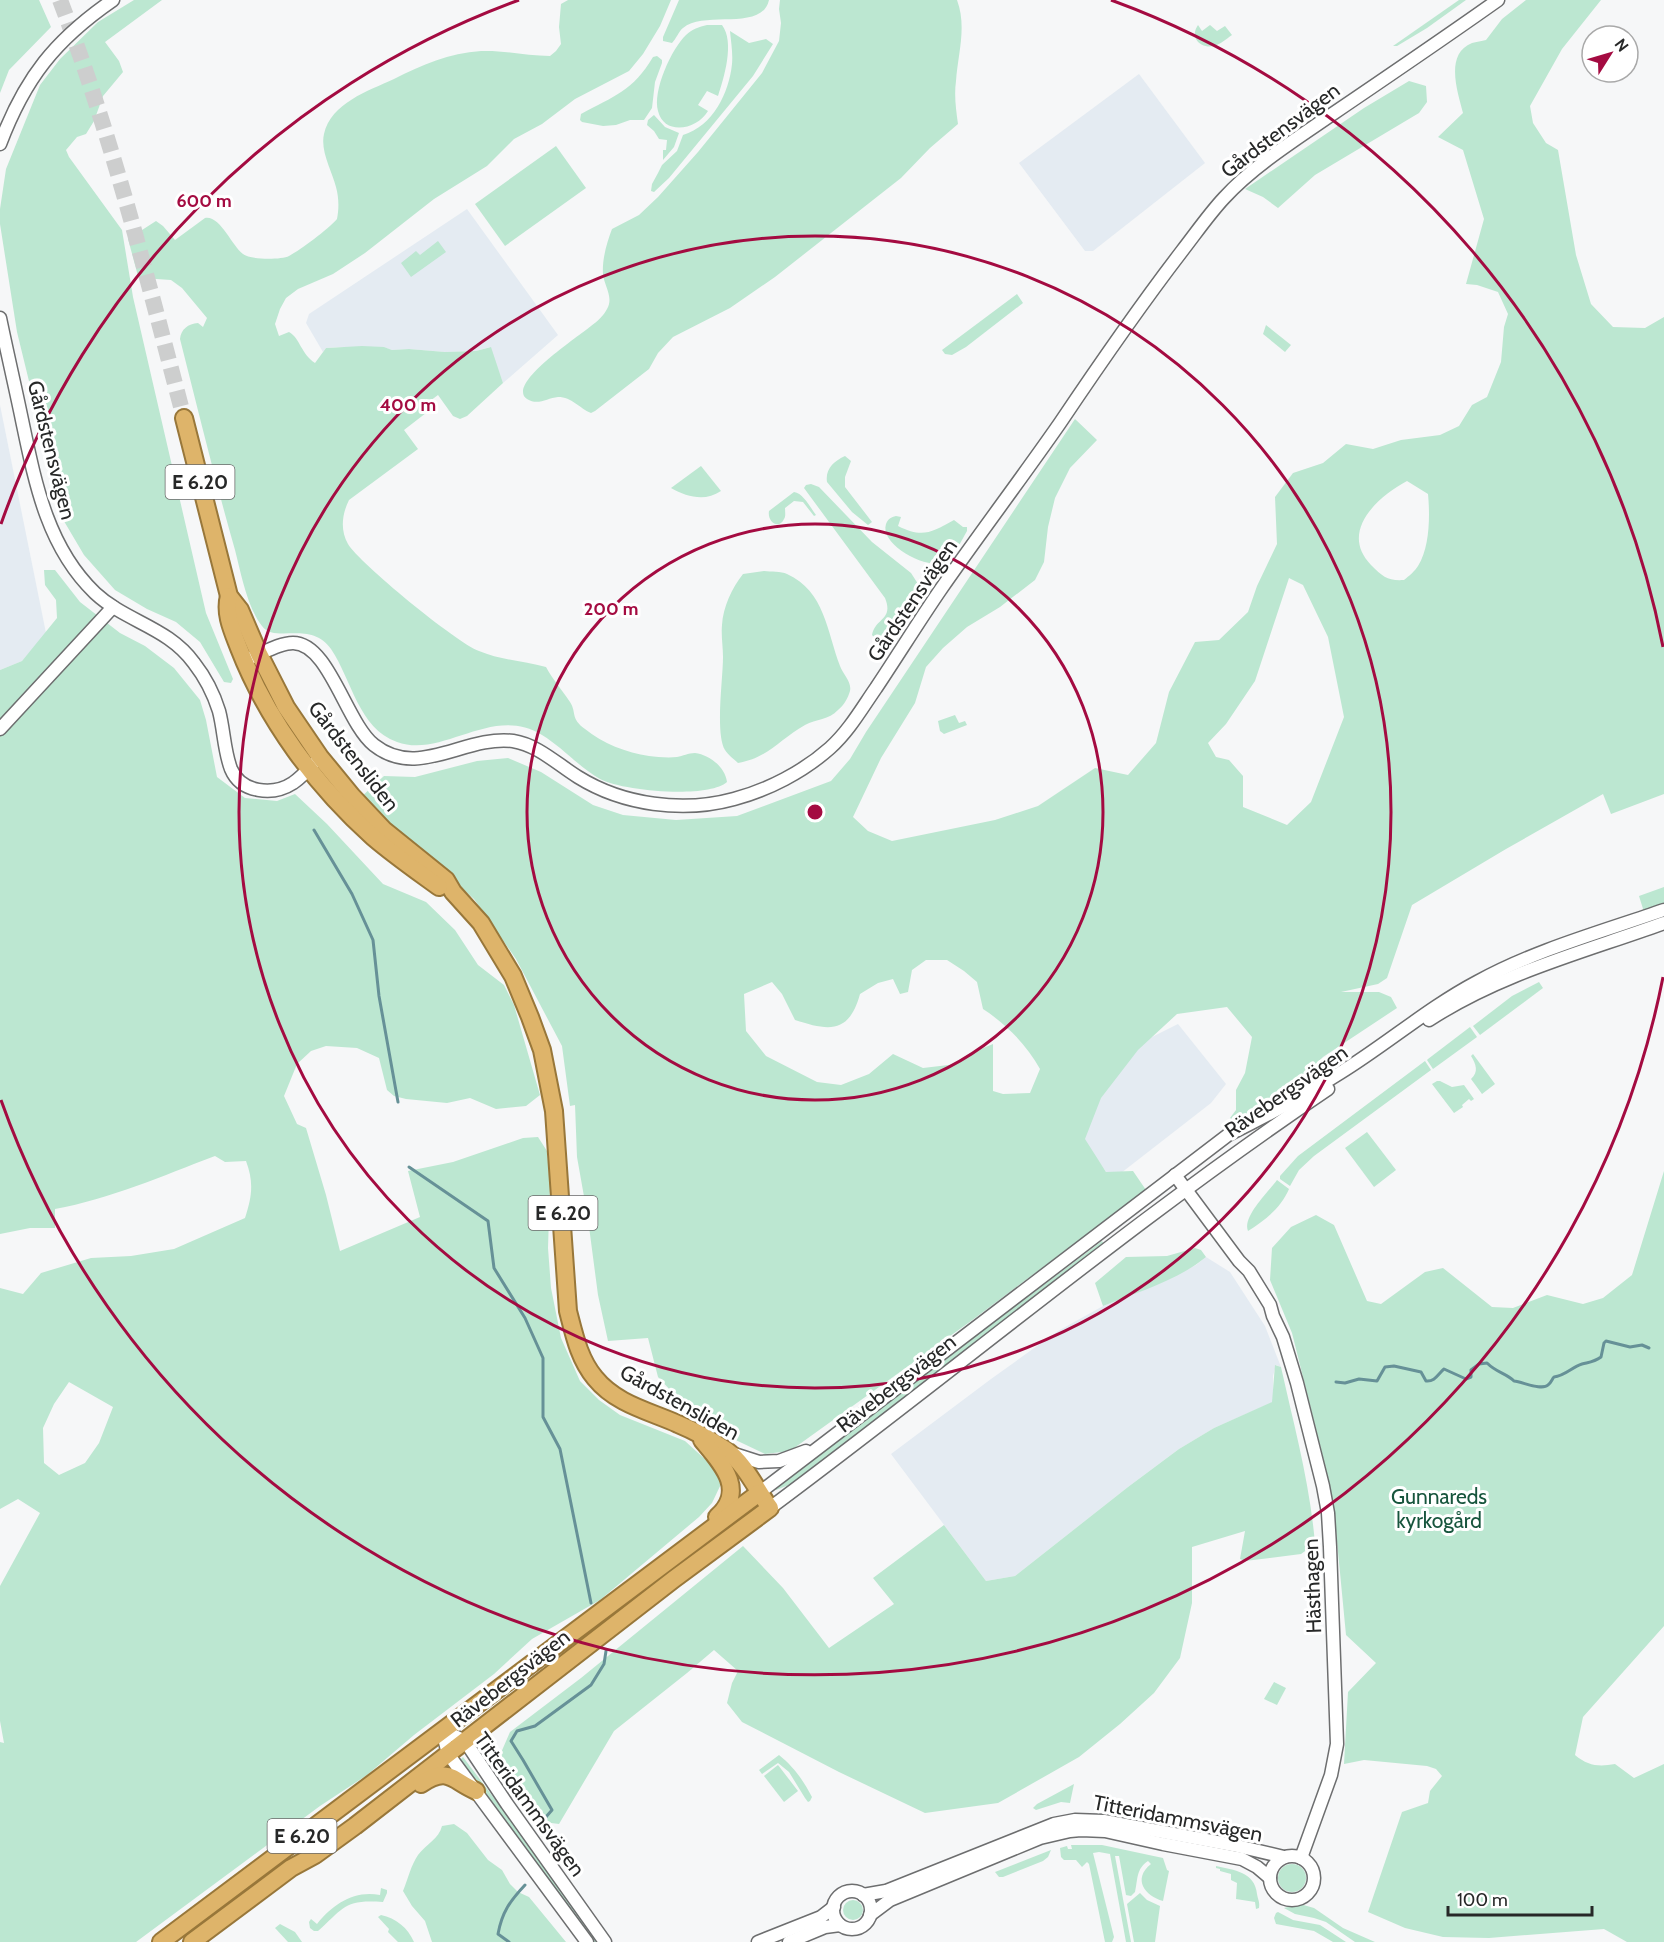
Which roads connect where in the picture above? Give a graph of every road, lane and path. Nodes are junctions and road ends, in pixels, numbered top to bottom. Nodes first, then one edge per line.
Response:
1 (113, 0) edge
2 (1498, 0) edge
3 (0, 144) edge
4 (0, 318) edge
5 (184, 418) tunnel mouth
6 (113, 607) junction
7 (251, 658) junction
8 (0, 729) edge
9 (315, 763) junction
10 (1664, 910) edge
11 (1664, 923) edge
12 (1175, 1175) junction
13 (1186, 1190) junction
14 (696, 1432) junction
15 (826, 1442) junction
16 (729, 1452) junction
17 (759, 1493) junction
18 (770, 1508) junction
19 (692, 1544) junction
20 (442, 1730) junction
21 (465, 1741) junction
22 (448, 1754) junction
23 (476, 1791) junction
24 (383, 1804) junction
25 (1284, 1857) junction
26 (1300, 1858) junction
27 (1270, 1878) junction
28 (863, 1895) junction
29 (834, 1907) junction
30 (870, 1915) junction
31 (840, 1925) junction
32 (161, 1942) edge
33 (192, 1942) edge
34 (586, 1942) edge
35 (605, 1942) edge
36 (758, 1942) edge
37 (789, 1942) edge

1 - 3 street
2 - 7 street, Gårdstensvägen
4 - 6 street, Gårdstensvägen
5 - 7 highway, Gårdstensliden / E 6.20
6 - 8 street
6 - 9 street, Gårdstensvägen
7 - 9 highway, Gårdstensliden / E 6.20
9 - 14 highway, Gårdstensliden / E 6.20
10 - 12 street, Rävebergsvägen
11 - 13 street, Rävebergsvägen
12 - 13 street, Hästhagen
12 - 15 street, Rävebergsvägen
13 - 18 street, Rävebergsvägen
13 - 26 street, Hästhagen
14 - 16 highway, Gårdstensliden / E 6.20
14 - 19 highway, E 6.20
15 - 16 street, Rävebergsvägen
15 - 17 street, Rävebergsvägen
16 - 17 highway, Gårdstensliden / E 6.20
17 - 18 highway, Gårdstensliden / E 6.20
17 - 19 highway, Rävebergsvägen / E 6.20
18 - 21 highway, Rävebergsvägen / E 6.20
19 - 20 highway, Rävebergsvägen / E 6.20
20 - 21 street, Titteridammsvägen
20 - 22 street, Titteridammsvägen
20 - 32 highway, Rävebergsvägen / E 6.20
21 - 22 highway, Rävebergsvägen / E 6.20
21 - 35 street, Titteridammsvägen
22 - 23 street, Titteridammsvägen
22 - 24 highway, Rävebergsvägen / E 6.20
23 - 24 highway
23 - 34 street, Titteridammsvägen
24 - 33 highway, Rävebergsvägen / E 6.20
25 - 26 street
25 - 27 street
25 - 28 street, Titteridammsvägen
26 - 27 street
27 - 30 street, Titteridammsvägen
28 - 29 street
28 - 30 street
29 - 31 street
29 - 36 street
30 - 31 street
31 - 37 street

